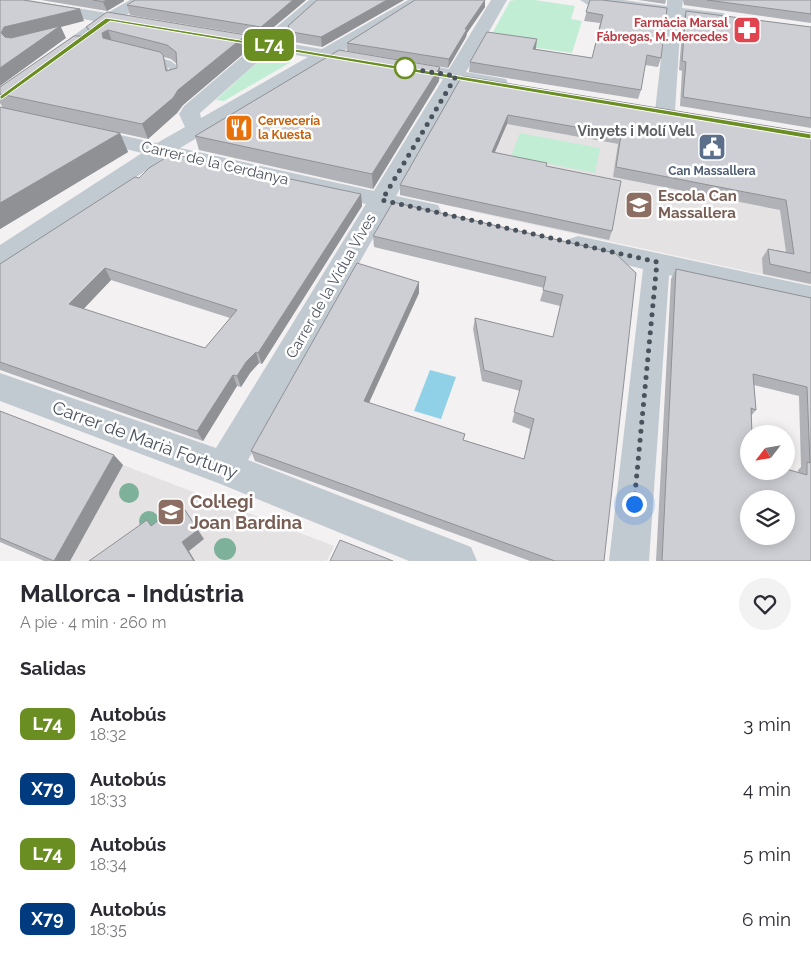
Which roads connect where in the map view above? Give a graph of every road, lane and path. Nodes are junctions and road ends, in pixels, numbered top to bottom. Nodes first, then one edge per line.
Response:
1 (0, 0) edge
2 (141, 0) edge
3 (318, 0) edge
4 (419, 0) edge
5 (499, 0) edge
6 (588, 0) edge
7 (28, 2) edge
8 (674, 6) edge
9 (734, 19) edge
10 (13, 20) edge
11 (103, 22) junction
12 (156, 27) edge
13 (194, 33) edge
14 (71, 41) junction
15 (42, 44) edge
16 (268, 45) junction
17 (139, 54) edge
18 (325, 55) junction
19 (456, 76) junction
20 (175, 82) edge
21 (517, 86) edge
22 (0, 97) edge
23 (645, 108) edge
24 (665, 111) junction
25 (684, 114) edge
26 (72, 131) edge
27 (197, 131) junction
28 (161, 150) junction
29 (382, 200) junction
30 (456, 217) edge
31 (560, 241) edge
32 (1, 256) edge
33 (657, 262) junction
34 (811, 297) edge
35 (0, 387) edge
36 (224, 468) junction
37 (457, 561) edge
38 (628, 561) edge

1 - 7 street
2 - 11 street
3 - 16 street
4 - 18 street
5 - 19 street, Carrer de la Vídua Vives
6 - 8 street
7 - 10 street
7 - 11 street
8 - 9 street
8 - 24 street
11 - 12 street
11 - 14 street
13 - 16 street
14 - 15 street
14 - 22 street
16 - 18 street
16 - 27 street
17 - 20 lane
18 - 19 street
18 - 27 street
19 - 21 street
19 - 29 street, Carrer de la Vídua Vives
23 - 24 street
24 - 25 street
26 - 28 street, Carrer de la Cerdanya
27 - 28 street
28 - 29 street, Carrer de la Cerdanya
28 - 32 street
29 - 30 street, Carrer de la Cerdanya
29 - 36 street, Carrer de la Vídua Vives
31 - 33 street
33 - 34 street
33 - 38 street
35 - 36 street, Carrer de Marià Fortuny
36 - 37 street, Carrer de Marià Fortuny

